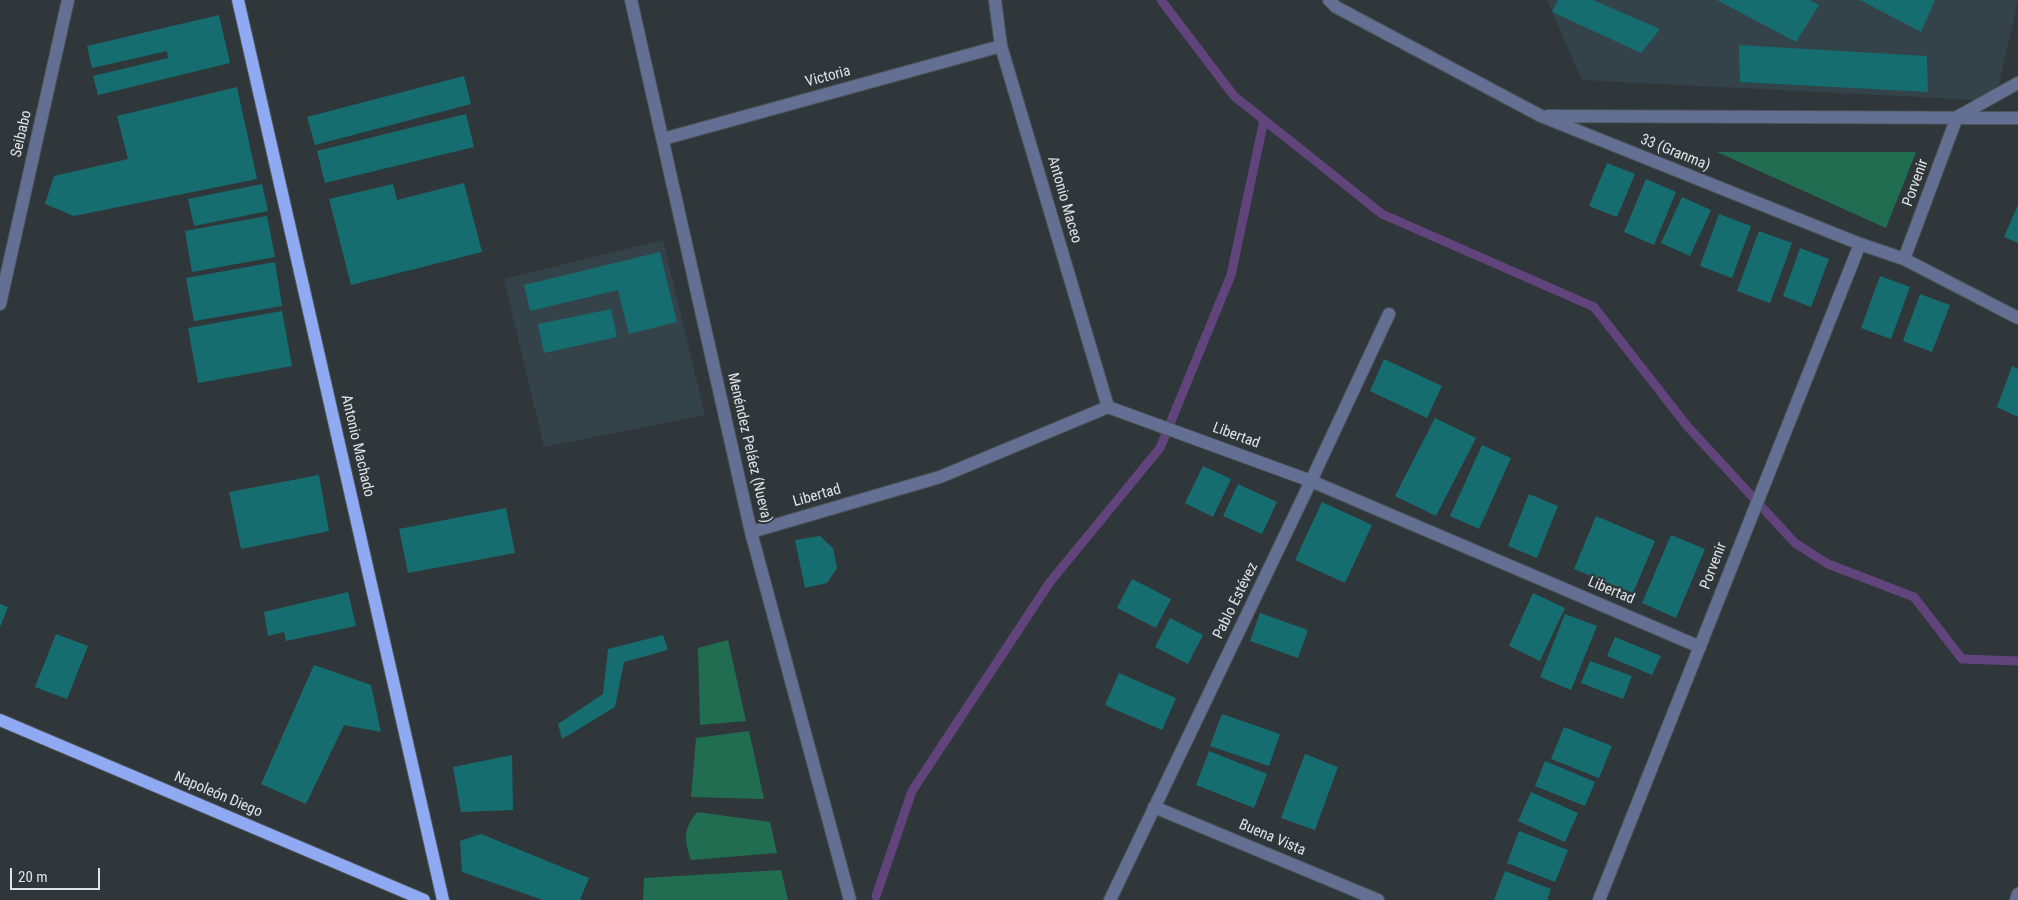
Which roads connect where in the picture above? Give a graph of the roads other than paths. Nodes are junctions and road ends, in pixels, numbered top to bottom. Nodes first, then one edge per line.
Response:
1 (68, 0) edge
2 (238, 0) edge
3 (631, 0) edge
4 (995, 0) edge
5 (1329, 0) edge
6 (1001, 46) junction
7 (2018, 83) edge
8 (1541, 116) junction
9 (1958, 117) junction
10 (2018, 118) edge
11 (663, 139) junction
12 (1860, 244) junction
13 (1904, 259) junction
14 (0, 304) edge
15 (1389, 314) dead end
16 (2018, 318) edge
17 (1108, 407) junction
18 (1311, 481) junction
19 (751, 532) junction
20 (1700, 647) junction
21 (0, 720) edge
22 (1154, 807) junction
23 (2018, 894) edge
24 (424, 900) edge
25 (443, 900) edge
26 (850, 900) edge
27 (1110, 900) edge
28 (1378, 900) edge
29 (1599, 900) edge
30 (2016, 900) edge

1 - 14 street, Seibabo
2 - 25 main road, Antonio Machado
3 - 11 street, Menéndez Peláez (Nueva)
4 - 6 street, Antonio Maceo
5 - 8 street, 33 (Granma)
6 - 11 street, Victoria
6 - 17 street, Antonio Maceo
7 - 9 street
8 - 9 street
8 - 12 street, 33 (Granma)
9 - 10 street
9 - 13 street, Porvenir
11 - 19 street, Menéndez Peláez (Nueva)
12 - 13 street, 33 (Granma)
12 - 20 street, Porvenir
13 - 16 street, 33 (Granma)
15 - 18 street, Pablo Estévez
17 - 18 street, Libertad
17 - 19 street, Libertad
18 - 20 street, Libertad
18 - 22 street, Pablo Estévez
19 - 26 street, Menéndez Peláez (Nueva)
20 - 29 street, Porvenir
21 - 24 main road, Napoleón Diego
22 - 27 street, Pablo Estévez
22 - 28 street, Buena Vista
23 - 30 street

